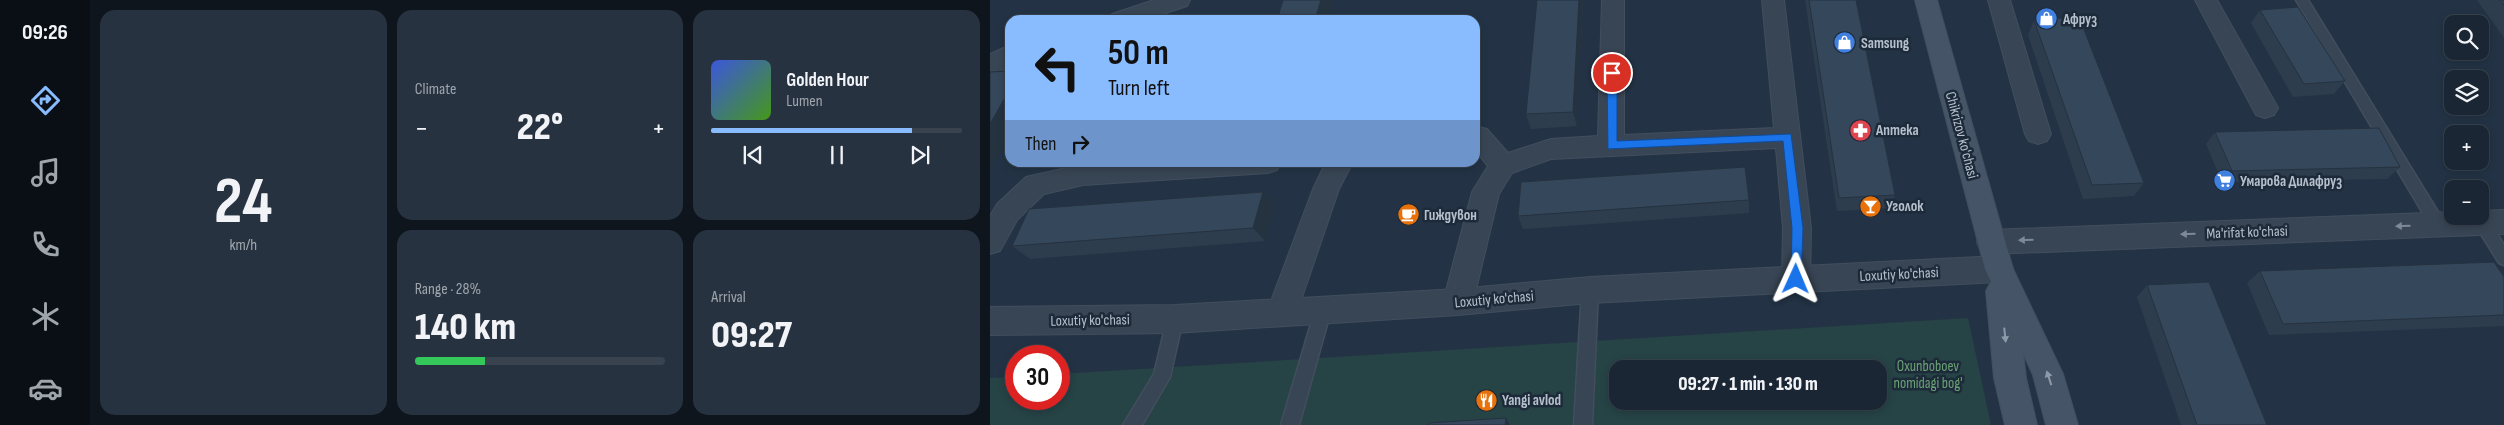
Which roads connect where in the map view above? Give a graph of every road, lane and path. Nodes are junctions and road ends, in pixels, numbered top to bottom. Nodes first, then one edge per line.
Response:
1 (1179, 0) edge
2 (1613, 0) edge
3 (1773, 0) edge
4 (1926, 0) edge
5 (1998, 0) edge
6 (2206, 0) edge
7 (2302, 0) edge
8 (1135, 15) edge
9 (1005, 56) edge
10 (990, 68) edge
11 (2265, 108) dead end
12 (2038, 134) dead end
13 (1788, 137) junction
14 (1480, 141) edge
15 (1612, 146) junction
16 (1503, 166) junction
17 (1191, 167) edge
18 (1337, 167) edge
19 (2493, 223) edge
20 (2438, 225) junction
21 (990, 242) edge
22 (1995, 255) junction
23 (2504, 258) edge
24 (1796, 279) junction
25 (1590, 290) junction
26 (1458, 302) junction
27 (1323, 310) junction
28 (1282, 312) junction
29 (1175, 319) junction
30 (990, 321) edge
31 (1132, 425) edge
32 (1290, 425) edge
33 (1582, 425) edge
34 (2021, 425) edge
35 (2062, 425) edge

1 - 8 street
2 - 15 street
3 - 13 street
4 - 22 main road, Chikrizov ko'chasi
5 - 12 street
6 - 11 street
7 - 20 lane
9 - 10 street
13 - 15 street
13 - 24 street
14 - 16 street
15 - 16 street
16 - 26 street
17 - 21 street
18 - 28 street
19 - 20 street, Ma'rifat ko'chasi
19 - 23 lane
20 -> 22 street, Ma'rifat ko'chasi
22 - 24 street, Loxutiy ko'chasi
22 -> 34 main road, Chikrizov ko'chasi
35 -> 22 main road, Chikrizov ko'chasi
24 - 25 street, Loxutiy ko'chasi
25 - 26 street, Loxutiy ko'chasi
25 - 33 lane
26 - 27 street, Loxutiy ko'chasi
27 - 28 street, Loxutiy ko'chasi
27 - 32 lane
28 - 29 street, Loxutiy ko'chasi
29 - 30 street, Loxutiy ko'chasi
29 - 31 lane

